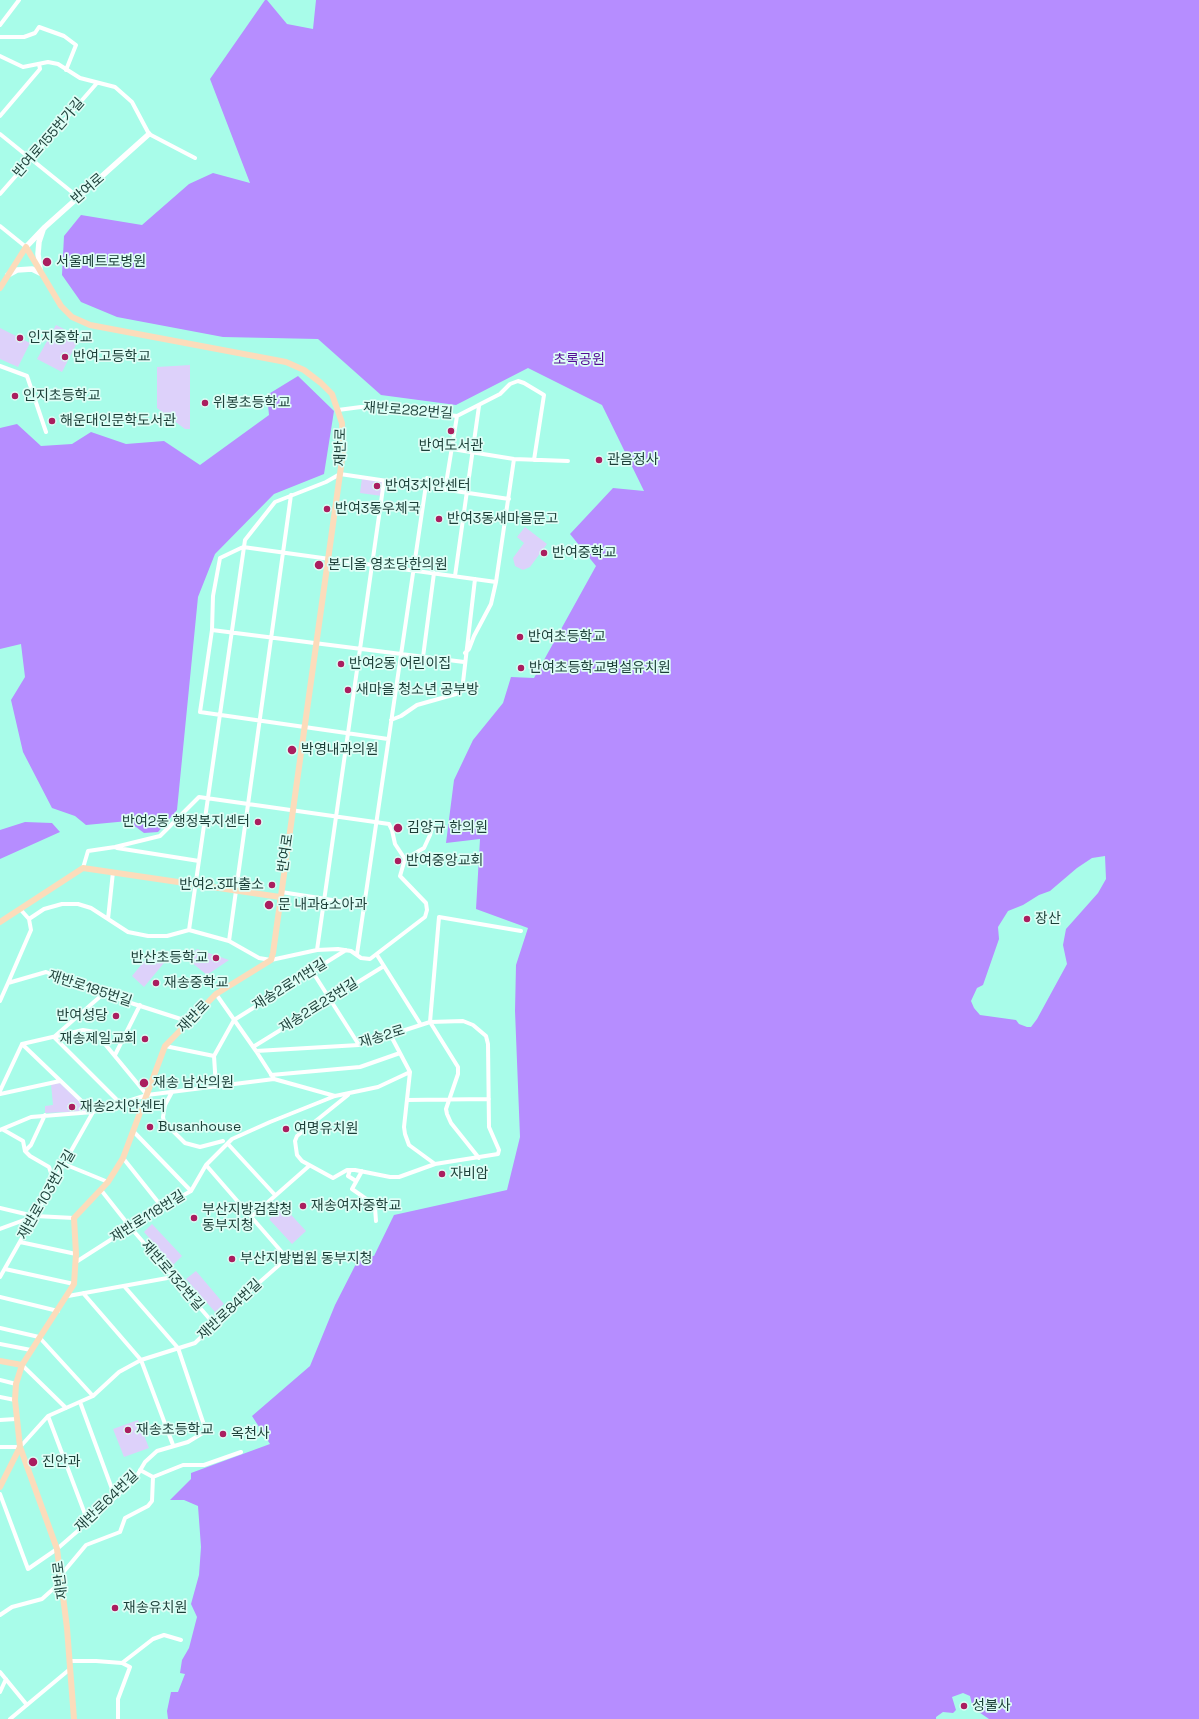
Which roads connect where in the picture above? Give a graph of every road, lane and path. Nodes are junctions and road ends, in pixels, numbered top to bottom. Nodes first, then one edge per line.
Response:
1 (19, 0) edge
2 (0, 25) edge
3 (0, 37) edge
4 (0, 56) edge
5 (39, 64) junction
6 (66, 70) junction
7 (97, 83) junction
8 (0, 116) edge
9 (0, 134) edge
10 (149, 134) junction
11 (195, 158) dead end
12 (31, 159) junction
13 (0, 194) edge
14 (78, 197) junction
15 (0, 226) edge
16 (45, 227) junction
17 (26, 247) junction
18 (40, 273) junction
19 (8, 275) junction
20 (0, 288) edge
21 (0, 366) edge
22 (479, 406) junction
23 (338, 410) junction
24 (456, 416) junction
25 (46, 432) dead end
26 (452, 450) junction
27 (473, 453) junction
28 (514, 459) junction
29 (534, 460) junction
30 (568, 461) dead end
31 (340, 474) junction
32 (427, 478) dead end
33 (384, 481) junction
34 (425, 487) junction
35 (446, 490) junction
36 (467, 493) junction
37 (291, 495) junction
38 (509, 499) junction
39 (243, 547) junction
40 (284, 552) junction
41 (328, 558) junction
42 (372, 564) junction
43 (414, 570) junction
44 (434, 573) junction
45 (455, 576) junction
46 (475, 579) junction
47 (496, 582) junction
48 (212, 630) junction
49 (232, 632) junction
50 (272, 637) junction
51 (316, 643) junction
52 (360, 649) junction
53 (465, 653) junction
54 (402, 654) junction
55 (423, 657) junction
56 (464, 662) junction
57 (220, 715) junction
58 (391, 720) junction
59 (260, 721) junction
60 (304, 728) junction
61 (347, 734) junction
62 (388, 739) junction
63 (208, 798) junction
64 (248, 804) junction
65 (292, 810) junction
66 (335, 816) junction
67 (376, 822) junction
68 (433, 825) dead end
69 (115, 847) junction
70 (406, 859) junction
71 (199, 861) junction
72 (83, 868) junction
73 (113, 872) junction
74 (196, 885) junction
75 (236, 891) junction
76 (281, 895) junction
77 (324, 899) junction
78 (364, 905) junction
79 (20, 909) junction
80 (29, 919) junction
81 (108, 919) junction
82 (0, 922) edge
83 (189, 930) junction
84 (521, 931) dead end
85 (229, 941) junction
86 (317, 950) junction
87 (346, 950) junction
88 (357, 954) junction
89 (377, 955) junction
90 (270, 960) junction
91 (384, 966) junction
92 (312, 971) junction
93 (8, 983) junction
94 (103, 994) junction
95 (216, 994) junction
96 (330, 999) junction
97 (0, 1001) edge
98 (140, 1005) junction
99 (234, 1020) junction
100 (190, 1022) junction
101 (430, 1022) junction
102 (421, 1024) junction
103 (391, 1036) junction
104 (54, 1037) junction
105 (22, 1044) junction
106 (359, 1045) junction
107 (165, 1046) junction
108 (253, 1047) junction
109 (256, 1052) junction
110 (400, 1054) junction
111 (115, 1055) junction
112 (214, 1056) junction
113 (410, 1072) junction
114 (271, 1075) junction
115 (274, 1079) junction
116 (60, 1081) junction
117 (216, 1087) junction
118 (172, 1092) junction
119 (0, 1093) edge
120 (147, 1095) junction
121 (348, 1095) junction
122 (335, 1096) junction
123 (489, 1099) junction
124 (407, 1100) junction
125 (449, 1100) junction
126 (121, 1104) junction
127 (94, 1112) junction
128 (45, 1115) junction
129 (1, 1129) edge
130 (134, 1132) junction
131 (223, 1141) dead end
132 (228, 1144) junction
133 (25, 1151) junction
134 (123, 1158) junction
135 (479, 1158) junction
136 (64, 1164) junction
137 (435, 1164) junction
138 (206, 1165) junction
139 (309, 1166) junction
140 (350, 1170) junction
141 (362, 1171) junction
142 (356, 1181) junction
143 (54, 1182) junction
144 (108, 1182) junction
145 (101, 1190) junction
146 (191, 1191) junction
147 (275, 1195) junction
148 (162, 1207) junction
149 (0, 1208) edge
150 (35, 1216) junction
151 (251, 1217) junction
152 (74, 1218) junction
153 (376, 1221) dead end
154 (131, 1228) junction
155 (0, 1230) edge
156 (20, 1242) junction
157 (76, 1254) junction
158 (76, 1262) junction
159 (5, 1269) junction
160 (0, 1277) edge
161 (173, 1277) junction
162 (74, 1284) junction
163 (124, 1286) junction
164 (83, 1293) junction
165 (0, 1296) edge
166 (68, 1296) junction
167 (58, 1311) junction
168 (214, 1324) junction
169 (0, 1328) edge
170 (39, 1337) junction
171 (0, 1344) edge
172 (178, 1348) junction
173 (31, 1350) junction
174 (141, 1360) junction
175 (0, 1361) edge
176 (22, 1366) junction
177 (0, 1380) edge
178 (16, 1384) junction
179 (94, 1396) junction
180 (0, 1397) edge
181 (15, 1400) junction
182 (80, 1402) junction
183 (66, 1408) junction
184 (48, 1416) junction
185 (16, 1419) junction
186 (0, 1420) edge
187 (173, 1445) junction
188 (0, 1447) edge
189 (20, 1447) junction
190 (241, 1452) dead end
191 (140, 1470) junction
192 (153, 1477) junction
193 (0, 1487) edge
194 (0, 1494) edge
195 (115, 1497) junction
196 (88, 1522) junction
197 (57, 1549) junction
198 (61, 1575) junction
199 (61, 1582) junction
200 (0, 1615) edge
201 (181, 1640) dead end
202 (69, 1661) junction
203 (122, 1663) junction
204 (70, 1668) junction
205 (0, 1672) edge
206 (6, 1679) junction
207 (0, 1692) edge
208 (27, 1704) junction
209 (10, 1719) edge
210 (74, 1719) edge
211 (118, 1719) edge

1 - 2 street
3 - 6 street
4 - 5 street
5 - 6 street
5 - 8 street
6 - 7 street
7 - 10 street
7 - 12 street, 반여로155번가길
9 - 12 street
10 - 11 street
10 - 14 street, 반여로
12 - 13 street, 반여로155번가길
12 - 14 street
14 - 16 street, 반여로
15 - 17 street
16 - 17 street, 반여로
16 - 18 street
17 - 18 main road, 재반로
17 - 19 main road, 반여로
18 - 19 street
18 - 23 main road, 재반로
19 - 20 main road, 반여로
21 - 25 street
22 - 24 street, 재반로282번길
22 - 27 street
22 - 29 street, 재반로282번길
23 - 24 street, 재반로282번길
23 - 31 main road, 재반로
24 - 26 street
26 - 27 street
26 - 35 street
27 - 28 street
27 - 36 street
28 - 29 street
28 - 38 street
29 - 30 street
31 - 33 street
31 - 37 street
31 - 41 main road, 재반로
32 - 34 street
33 - 34 street
33 - 42 street
34 - 35 street
34 - 43 street
35 - 36 street
36 - 38 street
36 - 45 street
37 - 39 street
37 - 40 street
38 - 47 street
39 - 40 street
39 - 48 street
39 - 49 street
40 - 41 street
40 - 50 street
41 - 42 street
41 - 51 main road, 재반로
42 - 43 street
42 - 52 street
43 - 44 street
43 - 54 street
44 - 45 street
44 - 55 street
45 - 46 street
46 - 47 street
46 - 53 street
47 - 53 street
48 - 49 street
48 - 57 street
49 - 50 street
49 - 57 street
50 - 51 street
50 - 59 street
51 - 52 street
51 - 60 main road, 재반로
52 - 54 street
52 - 61 street
53 - 56 street
54 - 55 street
54 - 58 street
55 - 56 street
56 - 58 street
57 - 59 street
57 - 63 street
58 - 62 street
59 - 60 street
59 - 64 street
60 - 61 street
60 - 65 main road, 재반로
61 - 62 street
61 - 66 street
62 - 67 street
63 - 64 street
63 - 69 street
63 - 71 street
64 - 65 street
64 - 75 street
65 - 66 street
65 - 76 main road, 반여로
66 - 67 street
66 - 77 street
67 - 70 street
67 - 78 street
68 - 70 street
69 - 71 street
69 - 72 street
70 - 89 street
71 - 74 street
72 - 73 main road
72 - 79 main road
73 - 74 main road
73 - 81 street
74 - 75 main road
74 - 83 street
75 - 76 main road
75 - 85 street
76 - 77 street
76 - 90 main road
77 - 78 street
77 - 86 street
78 - 88 street
79 - 80 street
79 - 82 main road
80 - 81 street
80 - 93 street
81 - 83 street
83 - 85 street
84 - 101 street
85 - 90 street
86 - 87 street
86 - 90 street
87 - 88 street
87 - 92 street, 재송2로11번길
88 - 89 street
89 - 91 street
90 - 95 main road, 재반로
91 - 96 street, 재송2로23번길
91 - 102 street
92 - 96 street
92 - 99 street, 재송2로11번길
93 - 94 street, 재반로185번길
93 - 97 street
94 - 98 street, 재반로185번길
94 - 104 street
95 - 99 street
95 - 100 main road, 재반로
96 - 106 street
96 - 108 street, 재송2로23번길
98 - 100 street, 재반로185번길
98 - 111 street
99 - 108 street
99 - 112 street
100 - 107 main road, 재반로
101 - 102 street, 재송2로
101 - 123 street, 재송2로
101 - 125 street
102 - 103 street, 재송2로
103 - 106 street, 재송2로
103 - 110 street
104 - 105 street
104 - 111 street
104 - 126 street
105 - 116 street
105 - 119 street
106 - 109 street, 재송2로
107 - 112 street, 재반로
107 - 120 main road, 재반로
108 - 109 street
109 - 114 street
110 - 113 street
110 - 114 street
111 - 120 street
112 - 117 street
113 - 121 street
113 - 124 street
114 - 115 street
115 - 117 street
115 - 122 street
116 - 119 street
116 - 127 street
117 - 118 street
118 - 120 street
118 - 131 street
120 - 126 street
120 - 130 main road, 재반로
121 - 122 street
121 - 139 street, 재송2로
122 - 132 street, 재반로118번길
123 - 125 street
123 - 135 street, 재송2로
124 - 125 street
124 - 137 street
125 - 135 street
126 - 127 street
127 - 128 street
127 - 136 street, 재반로103번가길
128 - 129 street
128 - 133 street
129 - 133 street
130 - 134 main road, 재반로
130 - 146 street
132 - 138 street, 재반로118번길
132 - 147 street
133 - 143 street
134 - 144 main road, 재반로
134 - 148 street
135 - 137 street, 재송2로
136 - 143 street, 재반로103번가길
136 - 144 street
137 - 141 street, 재송2로
138 - 146 street, 재반로118번길
138 - 151 street
139 - 140 street, 재송2로
139 - 147 street
140 - 141 street, 재송2로
140 - 142 street
141 - 142 street
142 - 153 street
143 - 150 street, 재반로103번가길
144 - 145 main road, 재반로
145 - 152 main road, 재반로
145 - 154 street, 재반로132번길
146 - 148 street, 재반로118번길
147 - 151 street
148 - 154 street, 재반로118번길
149 - 150 street
150 - 152 street
150 - 155 street
150 - 156 street, 재반로103번가길
151 - 168 street, 재반로84번길
152 - 157 main road, 재반로
154 - 158 street, 재반로118번길
154 - 161 street, 재반로132번길
156 - 157 street
156 - 159 street, 재반로103번가길
157 - 158 main road, 재반로
158 - 162 main road, 재반로
159 - 160 street, 재반로103번가길
159 - 162 street
161 - 163 street
161 - 168 street, 재반로132번길
162 - 166 main road, 재반로
163 - 164 street
163 - 172 street
164 - 166 street
164 - 174 street
165 - 167 street
166 - 167 main road, 재반로
167 - 170 main road, 재반로
168 - 172 street, 재반로84번길
169 - 170 street
170 - 173 main road, 재반로
170 - 179 street
171 - 173 street
172 - 174 street, 재반로84번길
172 - 187 street, 재반로64번길
173 - 176 main road, 재반로
174 - 179 street, 재반로84번길
174 - 187 street
175 - 176 main road
176 - 178 main road, 재반로
176 - 183 street
177 - 178 street
178 - 181 main road, 재반로
179 - 182 street, 재반로84번길
180 - 181 street
181 - 185 main road, 재반로
182 - 183 street, 재반로84번길
182 - 195 street
183 - 184 street, 재반로84번길
184 - 189 street, 재반로84번길
184 - 196 street
185 - 186 street
185 - 189 main road, 재반로
187 - 191 street, 재반로64번길
188 - 189 street
189 - 193 main road
189 - 197 main road, 재반로
190 - 192 street
191 - 192 street
191 - 195 street, 재반로64번길
192 - 198 street
194 - 197 street, 재반로64번길
195 - 196 street, 재반로64번길
196 - 197 street, 재반로64번길
197 - 198 main road, 재반로
198 - 199 main road, 재반로
199 - 200 street
199 - 202 main road, 재반로
201 - 203 street
202 - 203 street
202 - 204 main road, 재반로
203 - 211 street
204 - 208 street
204 - 210 main road, 재반로
205 - 206 street
206 - 207 street
206 - 208 street
208 - 209 street

